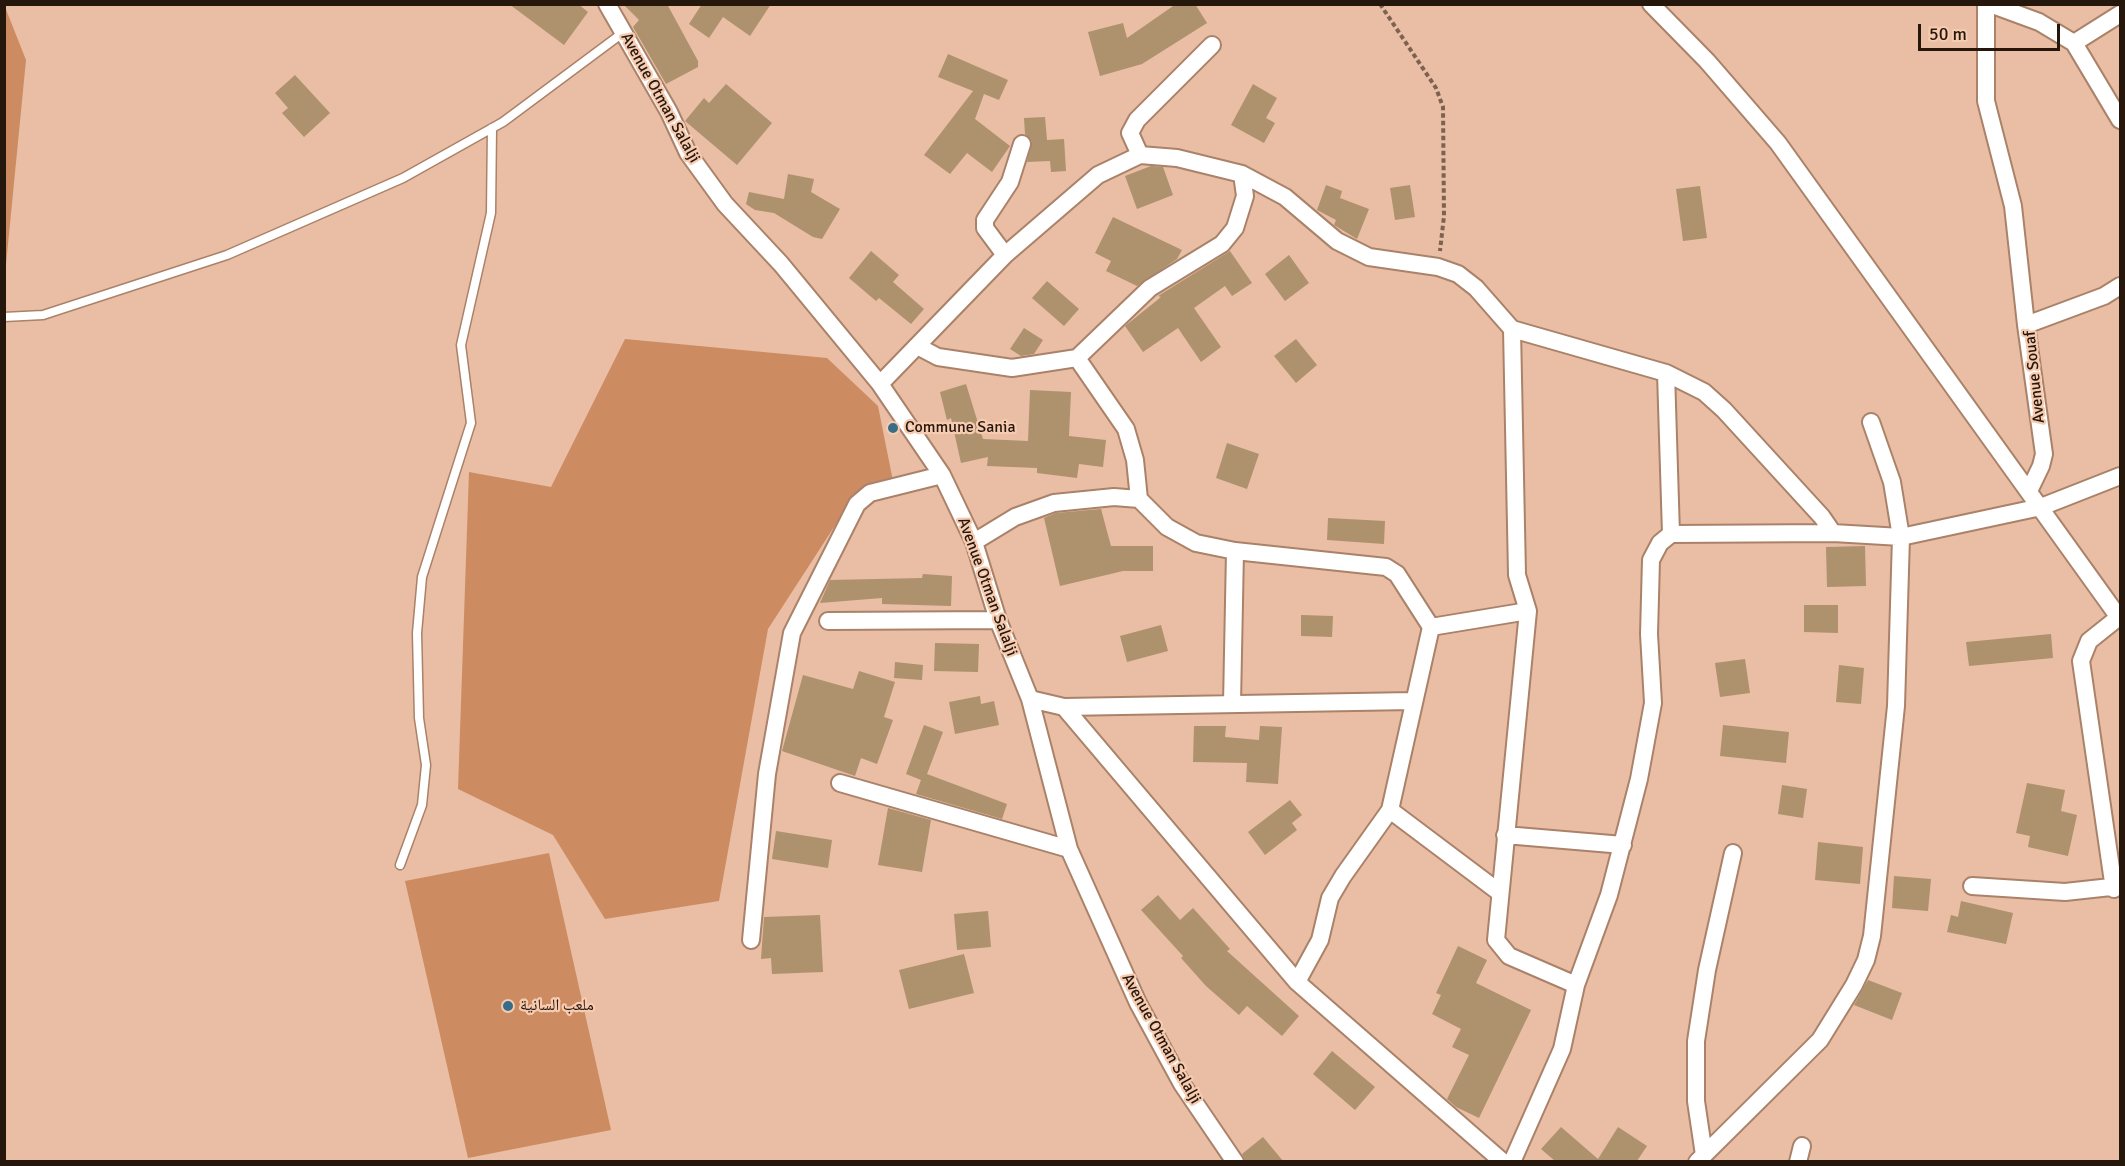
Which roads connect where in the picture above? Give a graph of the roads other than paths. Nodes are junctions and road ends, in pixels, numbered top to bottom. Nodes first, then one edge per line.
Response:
1 (607, 4) edge
2 (1651, 4) edge
3 (1988, 4) edge
4 (2121, 14) edge
5 (624, 32) junction
6 (2074, 43) junction
7 (1212, 45) dead end
8 (2121, 120) edge
9 (492, 128) junction
10 (1022, 144) dead end
11 (1140, 155) junction
12 (1242, 174) junction
13 (1005, 255) junction
14 (2121, 286) edge
15 (4, 317) edge
16 (2026, 325) junction
17 (1512, 329) junction
18 (917, 346) junction
19 (1077, 358) junction
20 (1666, 373) junction
21 (880, 384) junction
22 (1871, 422) dead end
23 (942, 475) junction
24 (2121, 476) edge
25 (2029, 491) junction
26 (1139, 500) junction
27 (2041, 507) junction
28 (1833, 533) junction
29 (1671, 534) junction
30 (1901, 537) junction
31 (975, 542) junction
32 (1235, 550) junction
33 (1528, 611) junction
34 (2120, 618) edge
35 (998, 620) junction
36 (828, 621) dead end
37 (1431, 627) junction
38 (1030, 699) junction
39 (1413, 701) junction
40 (1232, 704) junction
41 (1064, 707) junction
42 (840, 783) dead end
43 (1390, 810) junction
44 (1505, 835) junction
45 (1623, 845) junction
46 (1069, 849) junction
47 (1733, 853) dead end
48 (400, 865) dead end
49 (1972, 886) dead end
50 (2117, 888) edge
51 (1499, 892) junction
52 (751, 940) dead end
53 (1297, 982) junction
54 (1576, 985) junction
55 (1700, 1158) edge
56 (1235, 1161) edge
57 (1503, 1161) edge
58 (1512, 1161) edge

1 - 5 street, Avenue Otman Salalji
2 - 25 street
3 - 6 street
3 - 16 street
4 - 6 street
5 - 9 lane
5 - 21 street, Avenue Otman Salalji
6 - 8 street
7 - 11 street
9 - 15 lane
9 - 48 lane
10 - 13 street
11 - 12 street
11 - 13 street
12 - 17 street
12 - 19 street
13 - 18 street
14 - 16 street, Avenue Souaf
16 - 25 street, Avenue Souaf
17 - 20 street
17 - 33 street
18 - 19 street
18 - 21 street
19 - 26 street
20 - 28 street
20 - 29 street
21 - 23 street, Avenue Otman Salalji
22 - 30 street
23 - 31 street, Avenue Otman Salalji
23 - 52 street
24 - 27 street
25 - 27 street
26 - 31 street
26 - 32 street
27 - 30 street
27 - 34 street
28 - 29 street
28 - 30 street
29 - 45 street
30 - 55 street
31 - 35 street, Avenue Otman Salalji
32 - 37 street
32 - 40 street
33 - 37 street
33 - 44 street
34 - 50 street
35 - 36 street
35 - 38 street, Avenue Otman Salalji
37 - 39 street
38 - 41 street
38 - 46 street, Avenue Otman Salalji
39 - 40 street
39 - 43 street
40 - 41 street
41 - 53 street
42 - 46 street
43 - 51 street
43 - 53 street
44 - 45 street
44 - 51 street
45 - 54 street
46 - 56 street, Avenue Otman Salalji
47 - 55 street
49 - 50 street
51 - 54 street
53 - 57 street
54 - 58 street

